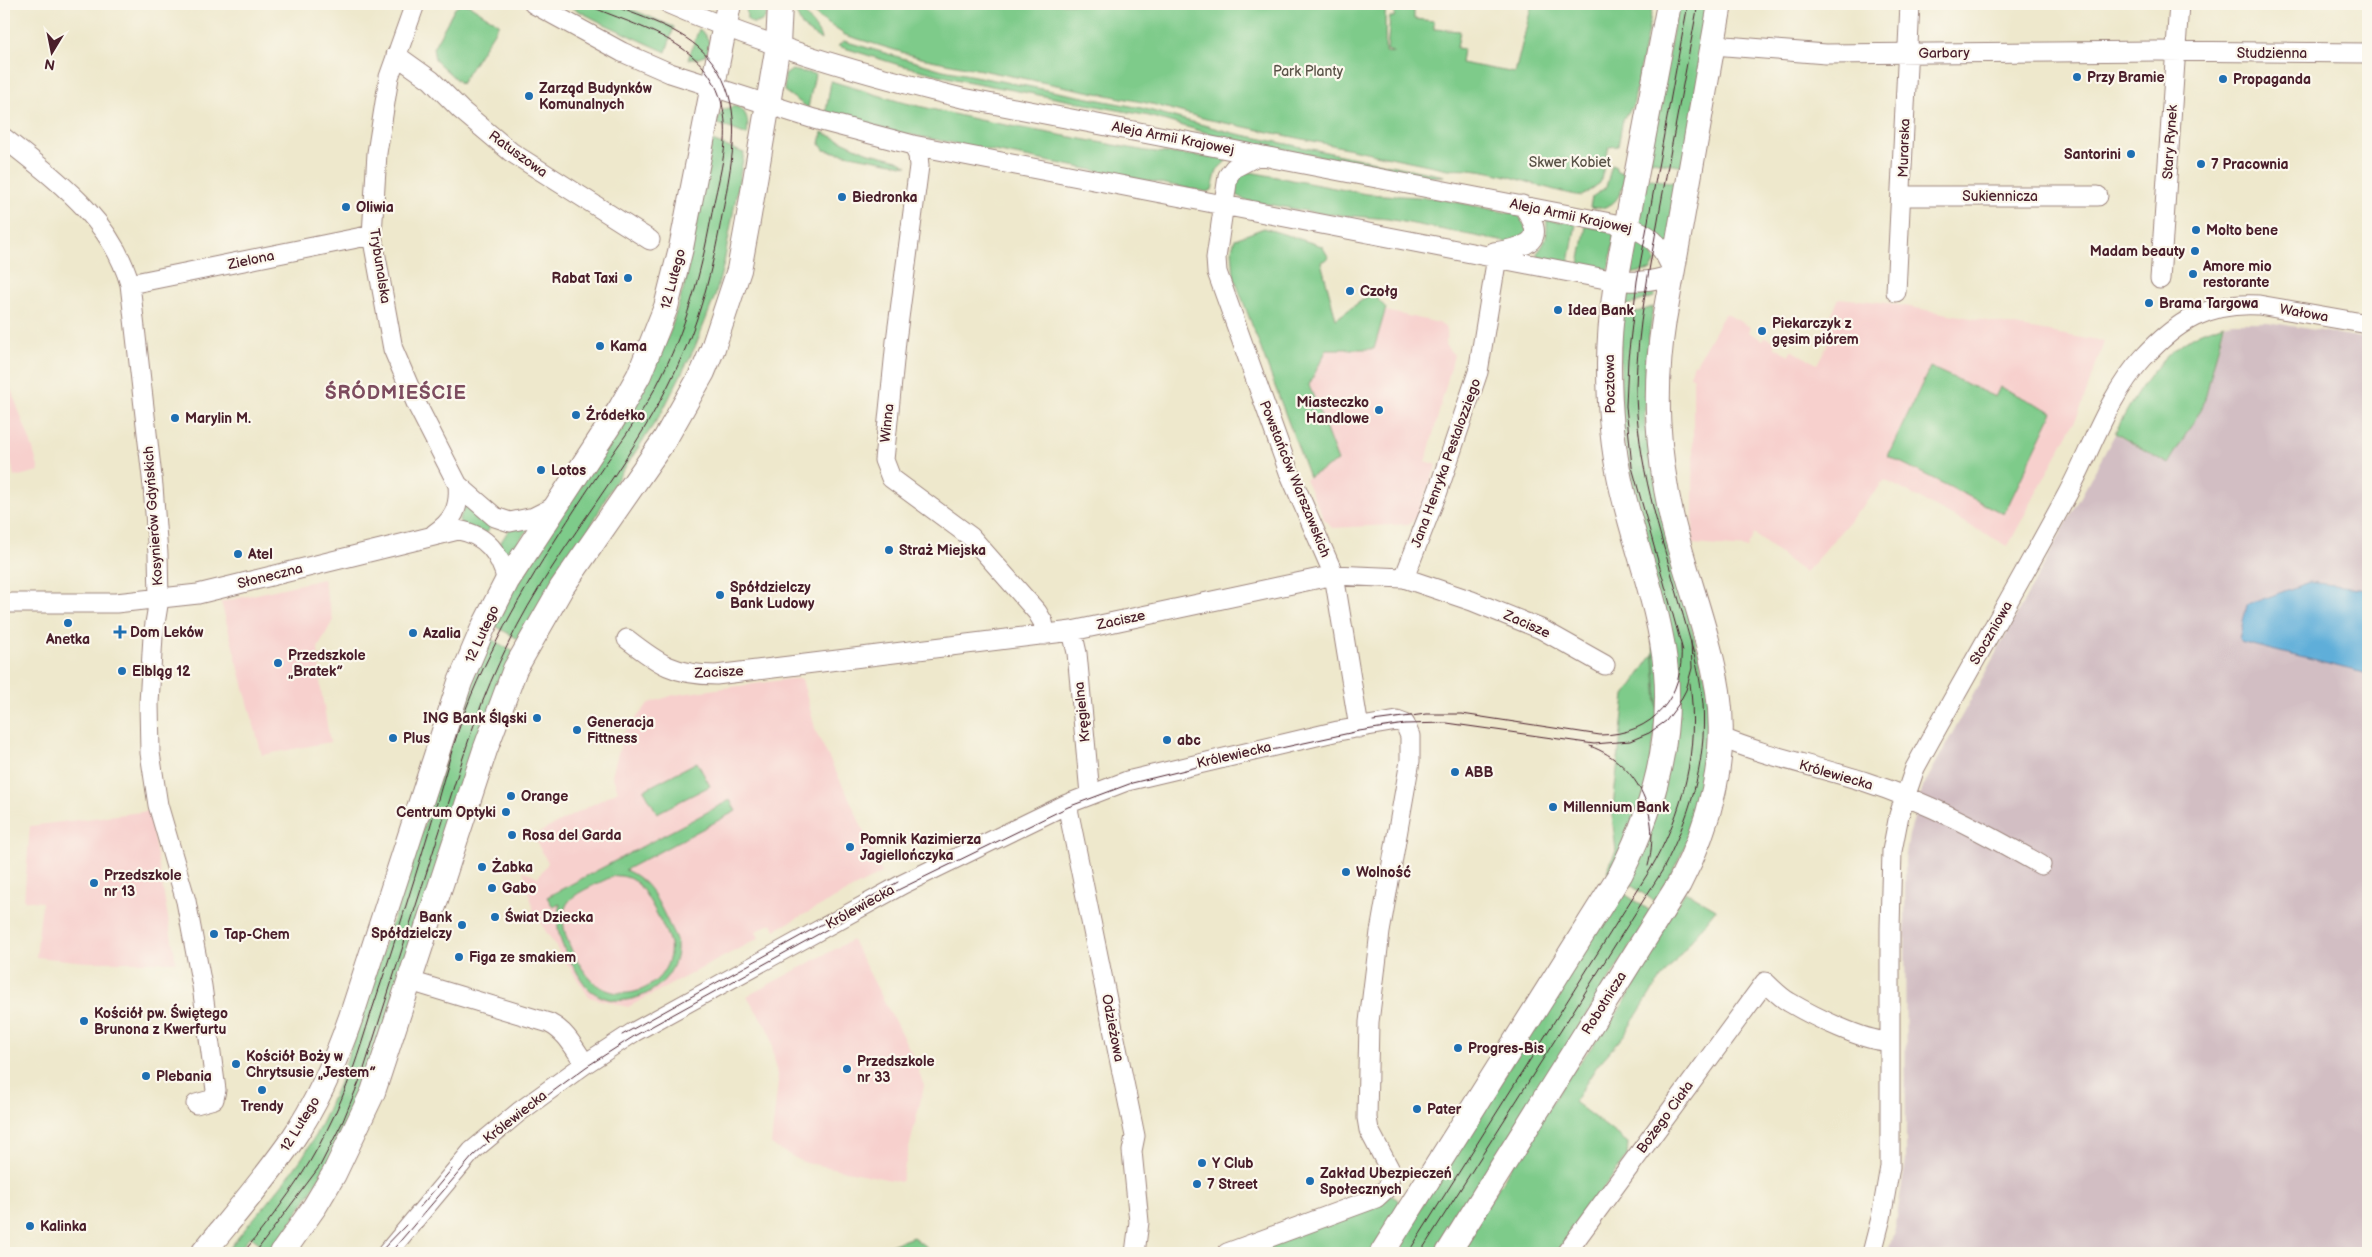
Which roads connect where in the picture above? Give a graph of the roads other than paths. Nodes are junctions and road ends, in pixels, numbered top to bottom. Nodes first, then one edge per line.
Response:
1 (534, 4) edge
2 (669, 4) edge
3 (729, 4) edge
4 (780, 4) edge
5 (1669, 4) edge
6 (1720, 4) edge
7 (1910, 4) edge
8 (2180, 4) edge
9 (414, 5) edge
10 (725, 27) junction
11 (778, 45) junction
12 (1713, 45) junction
13 (2176, 52) junction
14 (1906, 53) junction
15 (2368, 53) edge
16 (396, 55) junction
17 (712, 87) junction
18 (769, 104) junction
19 (4, 138) edge
20 (913, 145) junction
21 (1259, 154) junction
22 (1902, 196) junction
23 (2098, 196) dead end
24 (1223, 205) junction
25 (1522, 206) junction
26 (1626, 226) junction
27 (372, 235) junction
28 (650, 240) dead end
29 (1488, 256) junction
30 (1673, 274) junction
31 (2160, 279) dead end
32 (1616, 281) junction
33 (130, 284) junction
34 (1896, 292) dead end
35 (2368, 324) edge
36 (2159, 342) joint
37 (458, 485) junction
38 (554, 507) junction
39 (432, 535) junction
40 (1334, 575) junction
41 (1404, 578) junction
42 (507, 581) junction
43 (159, 599) junction
44 (4, 603) edge
45 (1072, 631) junction
46 (1045, 635) junction
47 (627, 639) dead end
48 (1605, 665) dead end
49 (1359, 728) junction
50 (1720, 737) junction
51 (1090, 794) junction
52 (1905, 797) junction
53 (1067, 804) junction
54 (2041, 865) dead end
55 (410, 981) junction
56 (1888, 1041) junction
57 (585, 1064) junction
58 (196, 1104) dead end
59 (203, 1253) edge
60 (282, 1253) edge
61 (387, 1253) edge
62 (1135, 1253) edge
63 (1227, 1253) edge
64 (1382, 1253) edge
65 (1448, 1253) edge
66 (1566, 1253) edge
67 (1872, 1253) edge

1 - 17 street
2 - 10 street, Aleja Armii Krajowej
3 - 10 main road, 12 Lutego
4 - 11 main road
5 - 26 main road, Pocztowa
6 - 12 main road
7 - 14 street, Murarska
8 - 13 street, Stary Rynek
9 - 16 street, Trybunalska
10 - 11 street, Aleja Armii Krajowej
10 - 17 main road, 12 Lutego
11 - 18 main road
11 - 21 street, Aleja Armii Krajowej
12 - 14 street, Garbary
12 - 30 main road
13 - 14 street, Garbary
13 - 15 street, Studzienna
13 - 31 street, Stary Rynek
14 - 22 street, Murarska
16 - 27 street, Trybunalska
16 - 28 street, Ratuszowa
17 - 18 street
17 - 38 main road, 12 Lutego
18 - 20 street
18 - 55 main road
19 - 33 street, Kosynierów Gdyńskich
20 - 24 street
20 - 46 street, Winna
21 - 24 street, Powstańców Warszawskich
21 - 25 street, Aleja Armii Krajowej
22 - 23 street, Sukiennicza
22 - 34 street, Murarska
24 - 29 street
24 - 40 street, Powstańców Warszawskich
25 - 26 street, Aleja Armii Krajowej
25 - 29 street
26 - 30 street, Aleja Armii Krajowej
26 - 32 main road, Pocztowa
27 - 33 street, Zielona
27 - 37 street, Trybunalska
29 - 32 street
29 - 41 street, Jana Henryka Pestalozziego
30 - 32 street
30 - 50 main road
32 - 64 main road, Pocztowa
33 - 43 street, Kosynierów Gdyńskich
35 - 36 street, Wałowa
36 - 52 street, Stoczniowa
37 - 38 street
37 - 39 street
38 - 42 main road, 12 Lutego
39 - 42 street, Słoneczna
39 - 43 street, Słoneczna
40 - 41 street, Zacisze
40 - 45 street, Zacisze
40 - 49 street, Powstańców Warszawskich
41 - 48 street, Zacisze
42 - 59 main road, 12 Lutego
43 - 44 street, Słoneczna
43 - 58 street, Kosynierów Gdyńskich
45 - 46 street, Zacisze
45 - 51 street, Kręgielna
46 - 47 street, Zacisze
49 - 51 street, Królewiecka
49 - 63 street, Królewiecka
50 - 52 street, Królewiecka
50 - 65 main road, Robotnicza
51 - 53 street, Królewiecka
52 - 54 street
52 - 56 street, Stoczniowa
53 - 57 street, Królewiecka
53 - 62 street, Odzieżowa
55 - 57 street
55 - 60 main road
56 - 66 street, Bożego Ciała
56 - 67 street, Stoczniowa
57 - 61 street, Królewiecka

